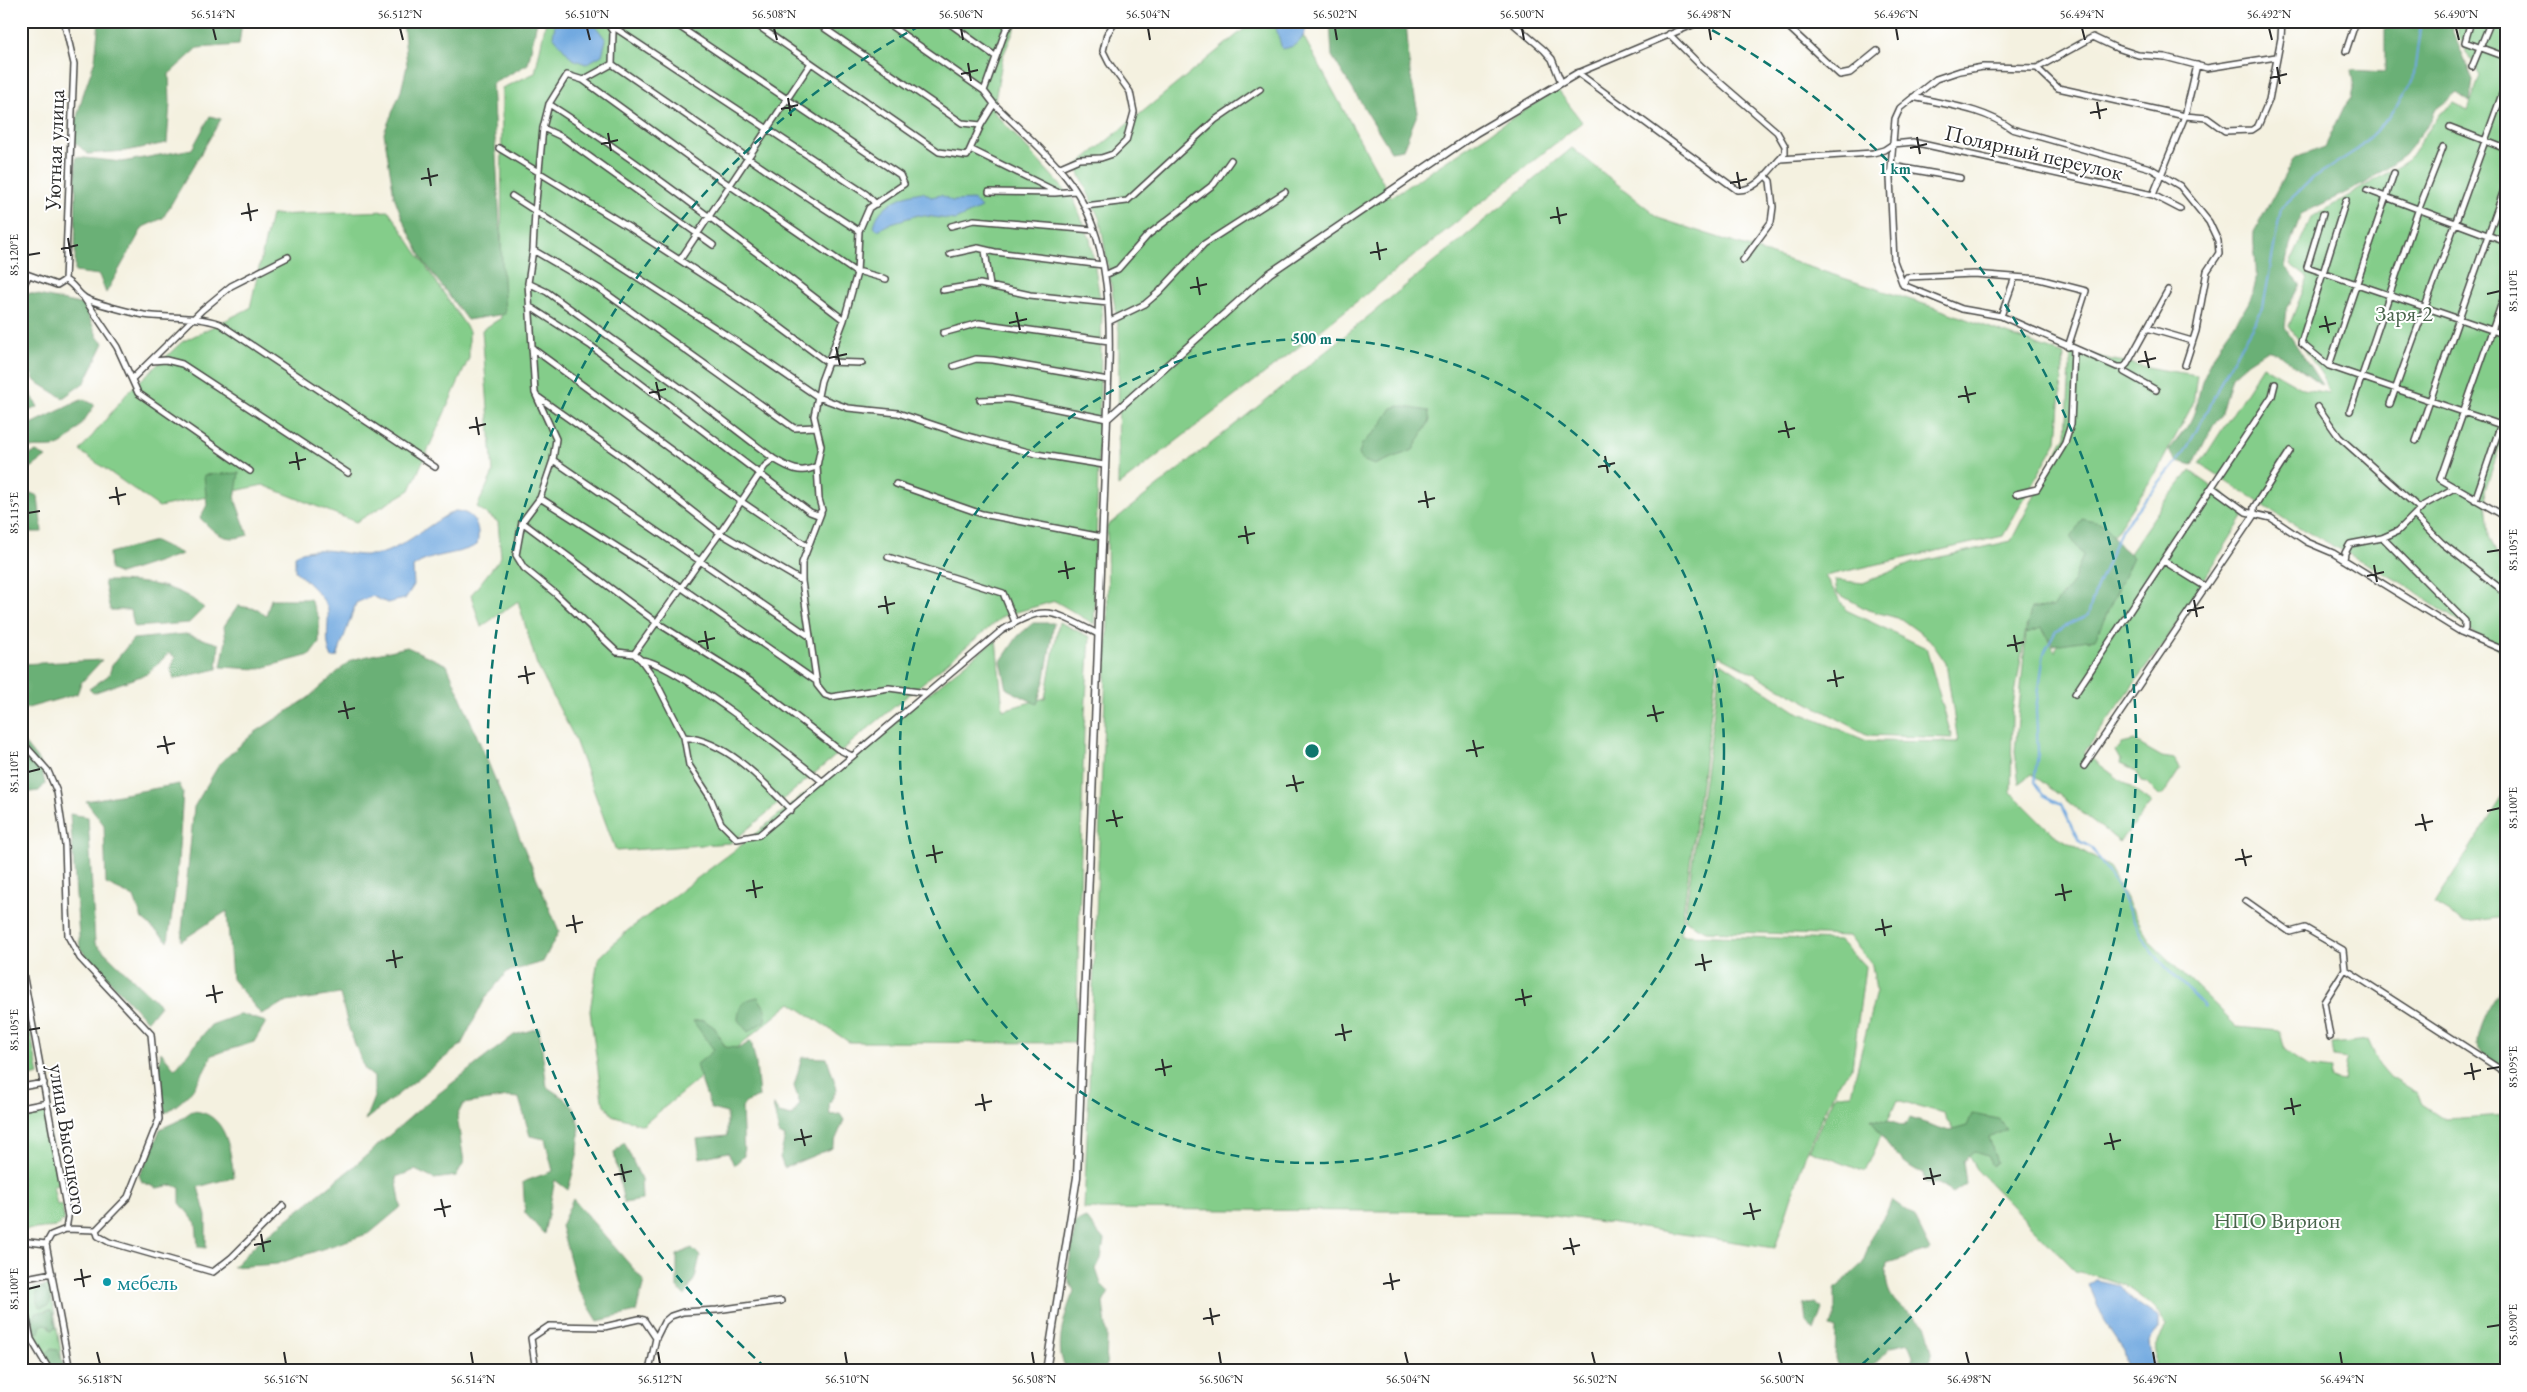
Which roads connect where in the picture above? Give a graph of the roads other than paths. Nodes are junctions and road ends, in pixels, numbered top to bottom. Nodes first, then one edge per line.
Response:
1 (64, 21) edge
2 (672, 21) edge
3 (751, 21) edge
4 (814, 21) edge
5 (884, 21) edge
6 (946, 21) edge
7 (1013, 21) edge
8 (1116, 21) edge
9 (1510, 21) edge
10 (1702, 21) edge
11 (1782, 21) edge
12 (2282, 21) edge
13 (2356, 21) edge
14 (2471, 21) edge
15 (2491, 21) edge
16 (607, 22) edge
17 (1669, 34) junction
18 (2481, 48) junction
19 (1878, 51) dead end
20 (2346, 51) dead end
21 (995, 56) junction
22 (2276, 57) junction
23 (2506, 57) edge
24 (811, 63) junction
25 (612, 64) junction
26 (2197, 65) junction
27 (2472, 67) dead end
28 (2036, 68) junction
29 (1578, 73) junction
30 (583, 80) junction
31 (1561, 82) junction
32 (2506, 83) edge
33 (1260, 89) dead end
34 (984, 90) junction
35 (1913, 97) junction
36 (788, 99) junction
37 (548, 104) junction
38 (994, 104) junction
39 (2185, 116) junction
40 (982, 125) junction
41 (2450, 127) dead end
42 (544, 128) junction
43 (769, 129) junction
44 (2485, 140) junction
45 (1892, 144) junction
46 (2443, 147) dead end
47 (499, 148) dead end
48 (2506, 149) edge
49 (972, 150) junction
50 (749, 158) junction
51 (1780, 159) junction
52 (1231, 160) dead end
53 (1892, 166) junction
54 (1058, 168) junction
55 (540, 172) junction
56 (2394, 173) dead end
57 (1765, 174) junction
58 (2161, 174) junction
59 (1960, 178) dead end
60 (2506, 184) edge
61 (731, 186) junction
62 (1075, 190) junction
63 (2366, 190) dead end
64 (989, 192) dead end
65 (1057, 192) junction
66 (1285, 192) dead end
67 (2153, 195) junction
68 (512, 196) dead end
69 (2346, 200) dead end
70 (2386, 200) junction
71 (876, 204) junction
72 (1085, 206) junction
73 (2180, 209) dead end
74 (2418, 211) junction
75 (535, 212) junction
76 (2323, 214) dead end
77 (710, 218) junction
78 (2453, 224) junction
79 (951, 226) dead end
80 (1093, 230) junction
81 (859, 231) junction
82 (697, 234) junction
83 (2487, 235) junction
84 (2506, 242) edge
85 (713, 245) dead end
86 (533, 250) junction
87 (985, 250) junction
88 (950, 254) dead end
89 (288, 257) dead end
90 (680, 260) junction
91 (1744, 260) dead end
92 (1103, 265) junction
93 (21, 272) edge
94 (2324, 272) junction
95 (857, 273) junction
96 (29, 275) junction
97 (1105, 275) junction
98 (2015, 277) junction
99 (886, 279) dead end
100 (65, 280) junction
101 (528, 283) junction
102 (2358, 283) junction
103 (1903, 285) junction
104 (990, 286) junction
105 (21, 289) edge
106 (943, 290) dead end
107 (2168, 290) dead end
108 (2506, 291) edge
109 (2391, 294) junction
110 (84, 298) junction
111 (1108, 303) junction
112 (529, 306) junction
113 (2425, 307) junction
114 (2002, 316) junction
115 (2458, 317) junction
116 (193, 318) junction
117 (844, 320) junction
118 (1110, 321) junction
119 (2148, 328) junction
120 (2491, 330) junction
121 (943, 333) dead end
122 (2506, 335) edge
123 (1109, 341) junction
124 (2192, 341) junction
125 (2068, 347) junction
126 (532, 348) junction
127 (2074, 349) junction
128 (152, 361) junction
129 (827, 362) junction
130 (862, 364) dead end
131 (2184, 365) dead end
132 (954, 366) dead end
133 (2329, 366) junction
134 (2124, 372) dead end
135 (2362, 376) junction
136 (133, 378) junction
137 (1108, 380) junction
138 (2275, 384) dead end
139 (2396, 388) junction
140 (2156, 390) dead end
141 (535, 393) junction
142 (818, 397) junction
143 (980, 400) dead end
144 (2430, 400) junction
145 (2390, 404) dead end
146 (2318, 407) dead end
147 (2506, 408) edge
148 (2350, 411) dead end
149 (2463, 412) junction
150 (1107, 420) junction
151 (2501, 425) junction
152 (816, 427) junction
153 (2506, 430) edge
154 (2416, 441) dead end
155 (2290, 451) dead end
156 (774, 459) junction
157 (553, 460) junction
158 (1104, 465) junction
159 (817, 466) junction
160 (435, 467) dead end
161 (250, 471) dead end
162 (348, 472) dead end
163 (758, 475) junction
164 (896, 484) dead end
165 (2456, 487) junction
166 (2212, 488) junction
167 (2016, 494) dead end
168 (540, 498) junction
169 (2475, 500) junction
170 (742, 502) junction
171 (2420, 509) junction
172 (822, 510) junction
173 (2254, 515) junction
174 (2414, 515) junction
175 (2506, 517) edge
176 (522, 522) junction
177 (720, 533) junction
178 (1102, 537) junction
179 (2383, 538) junction
180 (807, 546) junction
181 (888, 558) dead end
182 (2344, 560) junction
183 (701, 561) junction
184 (2164, 561) junction
185 (802, 581) junction
186 (2206, 587) junction
187 (682, 588) junction
188 (2506, 593) edge
189 (656, 622) junction
190 (1015, 622) junction
191 (2461, 632) junction
192 (1098, 634) junction
193 (809, 636) junction
194 (2506, 651) edge
195 (634, 654) junction
196 (641, 660) junction
197 (816, 681) junction
198 (927, 693) junction
199 (2075, 694) dead end
200 (684, 737) junction
201 (21, 742) edge
202 (852, 756) junction
203 (2084, 766) dead end
204 (823, 782) junction
205 (790, 810) junction
206 (2246, 901) dead end
207 (21, 962) edge
208 (2345, 969) junction
209 (2330, 1037) dead end
210 (2506, 1074) edge
211 (44, 1082) junction
212 (21, 1087) edge
213 (47, 1103) junction
214 (21, 1108) edge
215 (283, 1206) dead end
216 (66, 1229) junction
217 (96, 1230) junction
218 (21, 1241) edge
219 (46, 1244) junction
220 (52, 1273) junction
221 (21, 1278) edge
222 (21, 1291) edge
223 (781, 1301) dead end
224 (656, 1338) junction
225 (50, 1371) edge
226 (70, 1371) edge
227 (536, 1371) edge
228 (649, 1371) edge
229 (1046, 1371) edge

1 - 100 street, Уютная улица
2 - 36 street
3 - 24 street
4 - 40 street
5 - 34 street
6 - 21 street
7 - 21 street
8 - 54 street
9 - 31 street
10 - 17 street
11 - 19 street
12 - 22 street
13 - 20 street
14 - 18 street
15 - 18 street
16 - 25 street
16 - 43 street
17 - 29 street
17 - 51 street
18 - 23 street
18 - 27 street
21 - 34 street
22 - 26 street
22 - 39 street
24 - 36 street
24 - 49 street
25 - 30 street
25 - 50 street
26 - 28 street
26 - 39 street
28 - 35 street
28 - 39 street
29 - 31 street
29 - 57 street
30 - 37 street
30 - 61 street
31 - 150 street
32 - 44 street
33 - 72 street
34 - 38 street
35 - 45 street
35 - 58 street
36 - 43 street
36 - 71 street
37 - 42 street
37 - 77 street
38 - 40 street
38 - 54 street
39 - 58 street
40 - 49 street
41 - 44 street
42 - 55 street
42 - 82 street
43 - 50 street
43 - 71 street
44 - 48 street
44 - 78 street
45 - 51 street, Полярный переулок
45 - 53 street
45 - 67 street, Полярный переулок
46 - 74 street
47 - 55 street
49 - 65 street
50 - 61 street
50 - 81 street
51 - 57 street
52 - 97 street
53 - 59 street
53 - 103 street
54 - 62 street
55 - 75 street
55 - 90 street
56 - 70 street
57 - 91 street
58 - 67 street
58 - 124 street
60 - 83 street
61 - 77 street
61 - 95 street
62 - 65 street
62 - 72 street
63 - 70 street
64 - 65 street
66 - 118 street
67 - 73 street
68 - 75 street
69 - 94 street
70 - 74 street
70 - 102 street
71 - 81 street
72 - 80 street
74 - 78 street
74 - 109 street
75 - 86 street
75 - 142 street
76 - 94 street
77 - 82 street
77 - 117 street
78 - 83 street
78 - 113 street
79 - 80 street
80 - 92 street
81 - 95 street
82 - 85 street
82 - 90 street
83 - 84 street
83 - 115 street
86 - 101 street
86 - 152 street
87 - 88 street
87 - 92 street
87 - 104 street
89 - 116 street
90 - 129 street
92 - 97 street
93 - 96 street
94 - 102 street
94 - 133 street
95 - 99 street
95 - 117 street
96 - 100 street
96 - 105 street
97 - 111 street
98 - 103 street
98 - 114 street
98 - 125 street
100 - 110 street
101 - 112 street
101 - 156 street
102 - 109 street
102 - 133 street
103 - 114 street
104 - 106 street
104 - 111 street
107 - 119 street
108 - 120 street
109 - 113 street
109 - 135 street
110 - 116 street
110 - 136 street
111 - 118 street
112 - 126 street
112 - 163 street
113 - 115 street
113 - 139 street
114 - 125 street
115 - 120 street
115 - 144 street
116 - 128 street
116 - 160 street
117 - 129 street
118 - 123 street
119 - 124 street
119 - 127 street
120 - 122 street
120 - 149 street
121 - 123 street
123 - 137 street
124 - 131 street
125 - 127 street
126 - 141 street
126 - 170 street
127 - 167 street
128 - 136 street
128 - 162 street
129 - 130 street
129 - 142 street
132 - 137 street
133 - 135 street
134 - 140 street
135 - 139 street
135 - 148 street
136 - 161 street
137 - 150 street
138 - 166 street
139 - 144 street
139 - 145 street
141 - 157 street
141 - 177 street
142 - 152 street
142 - 158 street
143 - 150 street
144 - 149 street
144 - 154 street
146 - 171 street
147 - 151 street
149 - 151 street
149 - 165 street
150 - 158 street
151 - 153 street
151 - 169 street
152 - 159 street
155 - 173 street
156 - 159 street
156 - 163 street
157 - 168 street
157 - 183 street
158 - 178 street
159 - 172 street
163 - 170 street
163 - 172 street
164 - 178 street
165 - 169 street
165 - 171 street
166 - 173 street
166 - 184 street
168 - 176 street
168 - 187 street
169 - 175 street
170 - 177 street
170 - 180 street
171 - 174 street
172 - 180 street
173 - 182 street
173 - 186 street
174 - 179 street
174 - 188 street
176 - 189 street
176 - 195 street
177 - 183 street
177 - 185 street
178 - 192 street
179 - 182 street
179 - 191 street
180 - 185 street
181 - 190 street
182 - 191 street
183 - 187 street
183 - 193 street
184 - 186 street
184 - 199 street
185 - 193 street
186 - 203 street
187 - 189 street
187 - 197 street
189 - 195 street
189 - 202 street
190 - 192 street
190 - 198 street
191 - 194 street
192 - 229 street
193 - 197 street
195 - 196 street
196 - 200 street
196 - 204 street
197 - 198 street
198 - 202 street
200 - 205 street
200 - 205 street
201 - 217 street
202 - 204 street
204 - 205 street
206 - 208 street
207 - 211 street, улица Высоцкого
208 - 209 street
208 - 210 street
211 - 212 street
211 - 213 street, улица Высоцкого
213 - 214 street
213 - 216 street, улица Высоцкого
215 - 217 street
216 - 217 street
216 - 219 street, улица Высоцкого
218 - 219 street
219 - 220 street
220 - 221 street
220 - 226 street
222 - 225 street
223 - 224 street
224 - 227 street
224 - 228 street

